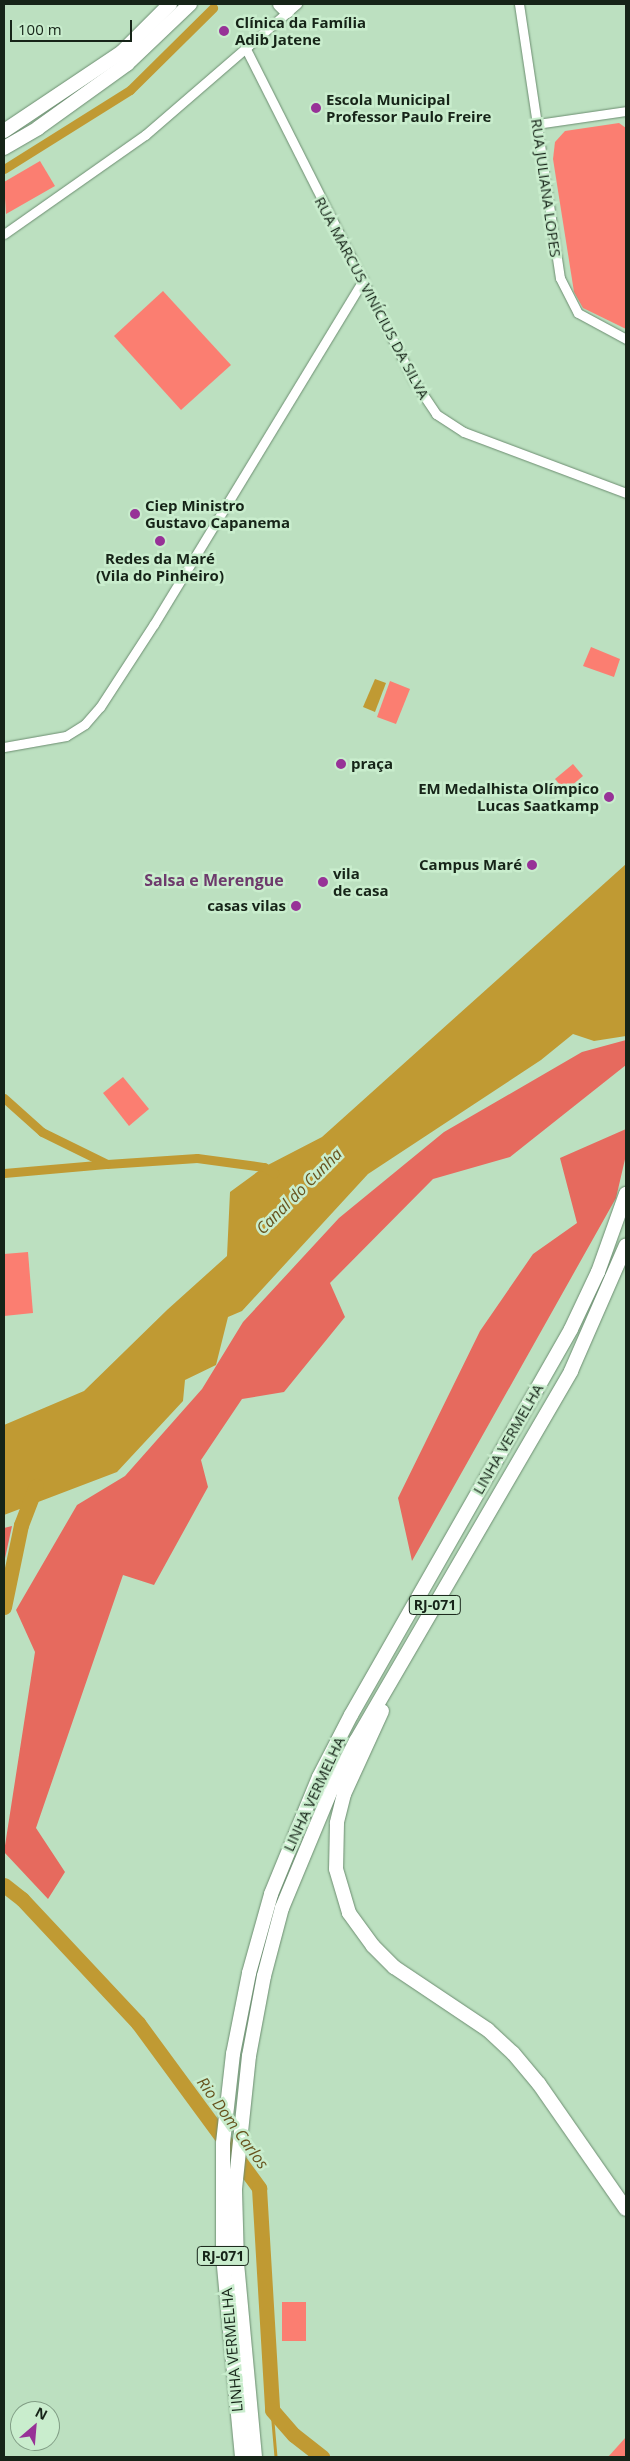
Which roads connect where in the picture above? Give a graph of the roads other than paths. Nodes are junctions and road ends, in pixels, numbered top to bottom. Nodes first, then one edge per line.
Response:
1 (170, 4) edge
2 (190, 4) edge
3 (519, 4) edge
4 (288, 6) edge
5 (246, 49) junction
6 (626, 110) edge
7 (537, 124) junction
8 (4, 131) edge
9 (4, 148) edge
10 (4, 234) edge
11 (363, 280) junction
12 (626, 339) edge
13 (626, 493) edge
14 (4, 747) edge
15 (626, 1194) edge
16 (626, 1244) edge
17 (414, 1642) junction
18 (626, 2209) edge
19 (242, 2457) edge
20 (255, 2457) edge

1 - 8 highway
2 - 9 highway
3 - 7 street, RUA JULIANA LOPES
4 - 5 street
5 - 10 street
5 - 11 street, RUA MARCUS VINÍCIUS DA SILVA
6 - 7 street
7 - 12 street, RUA JULIANA LOPES
11 - 13 street, RUA MARCUS VINÍCIUS DA SILVA
11 - 14 street
15 - 19 highway, LINHA VERMELHA / RJ-071
16 - 17 highway, LINHA VERMELHA / RJ-071
17 - 18 highway
17 - 20 highway, LINHA VERMELHA / RJ-071

